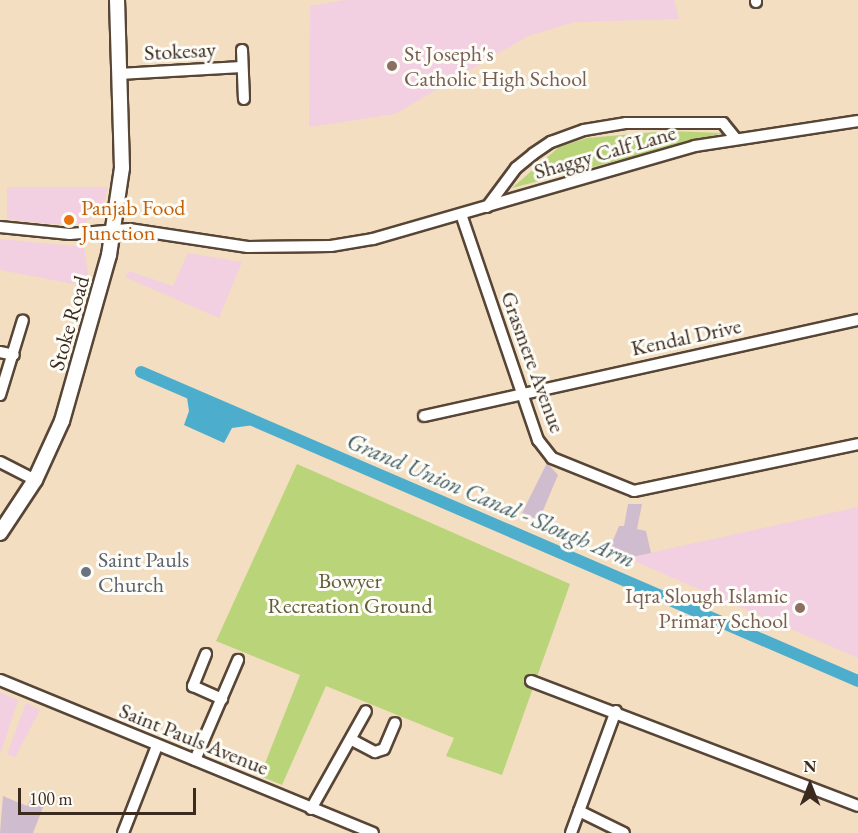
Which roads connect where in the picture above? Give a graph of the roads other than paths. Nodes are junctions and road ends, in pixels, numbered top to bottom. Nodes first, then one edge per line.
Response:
1 (117, 0) edge
2 (242, 50) dead end
3 (242, 67) junction
4 (119, 74) junction
5 (244, 99) dead end
6 (858, 121) edge
7 (735, 138) junction
8 (487, 207) junction
9 (461, 214) junction
10 (0, 227) edge
11 (114, 229) junction
12 (23, 320) dead end
13 (858, 320) edge
14 (0, 352) edge
15 (14, 355) junction
16 (522, 392) junction
17 (0, 394) edge
18 (424, 416) dead end
19 (858, 444) edge
20 (0, 462) edge
21 (35, 480) junction
22 (0, 533) edge
23 (206, 654) dead end
24 (238, 660) dead end
25 (0, 680) edge
26 (531, 681) dead end
27 (222, 699) junction
28 (366, 711) dead end
29 (616, 711) junction
30 (395, 723) dead end
31 (352, 740) junction
32 (157, 746) junction
33 (195, 760) junction
34 (858, 806) edge
35 (311, 809) junction
36 (579, 811) junction
37 (123, 833) edge
38 (373, 833) edge
39 (571, 833) edge
40 (624, 833) edge

1 - 4 main road, Stoke Road
2 - 3 street, Stokesay
3 - 4 street, Stokesay
3 - 5 street, Stokesay
4 - 11 main road, Stoke Road
6 - 7 street, Shaggy Calf Lane
7 - 8 street, Shaggy Calf Lane
7 - 8 street, Shaggy Calf Lane
8 - 9 street, Shaggy Calf Lane
9 - 11 street, Shaggy Calf Lane
9 - 16 street, Grasmere Avenue
10 - 11 street, Shaggy Calf Lane
11 - 21 main road, Stoke Road
12 - 15 street
13 - 16 street, Kendal Drive
14 - 15 street
15 - 17 street
16 - 18 street, Kendal Drive
16 - 19 street, Grasmere Avenue
20 - 21 street
21 - 22 main road, Stoke Road
23 - 27 street
24 - 27 street
25 - 32 street, Saint Pauls Avenue
26 - 29 street
27 - 33 street
28 - 31 street
29 - 34 street
29 - 36 street
30 - 31 street
31 - 35 street
32 - 33 street, Saint Pauls Avenue
32 - 37 street
33 - 35 street, Saint Pauls Avenue
35 - 38 street, Saint Pauls Avenue
36 - 39 street
36 - 40 street

